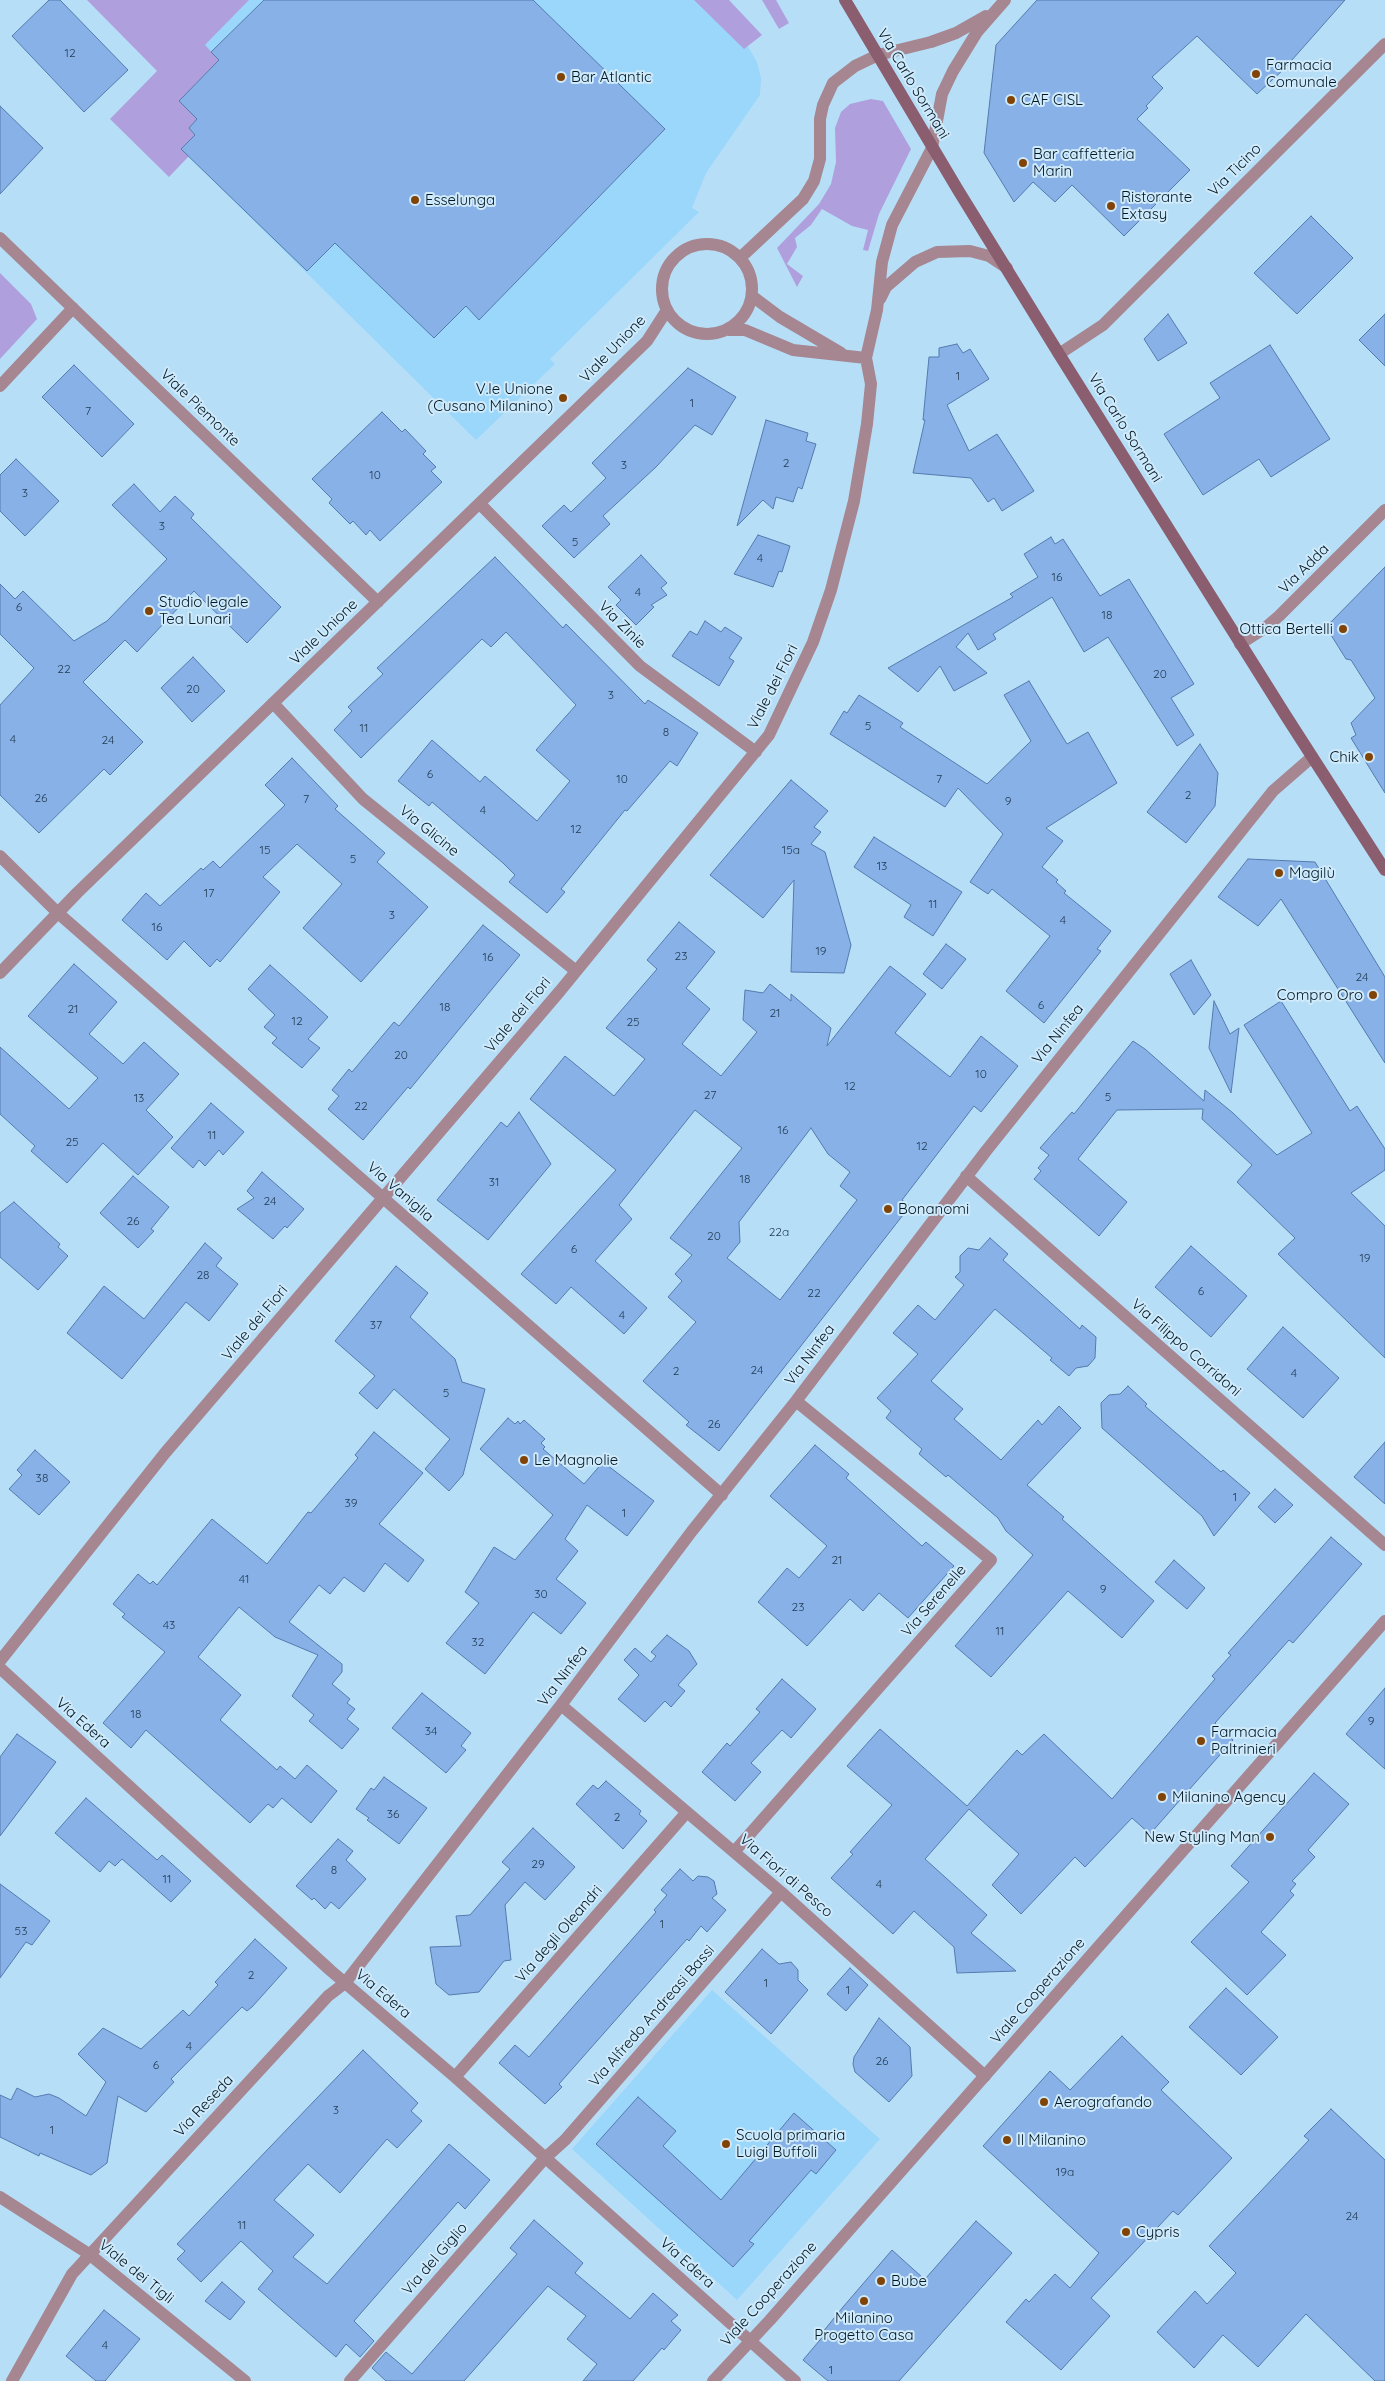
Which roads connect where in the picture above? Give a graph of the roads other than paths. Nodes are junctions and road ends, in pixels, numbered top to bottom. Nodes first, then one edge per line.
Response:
1 (845, 0) edge
2 (1005, 0) edge
3 (994, 11) junction
4 (1385, 44) edge
5 (878, 55) junction
6 (932, 148) junction
7 (0, 238) edge
8 (740, 258) junction
9 (1007, 269) junction
10 (752, 296) junction
11 (879, 301) junction
12 (73, 308) junction
13 (667, 310) junction
14 (729, 330) junction
15 (843, 354) junction
16 (1059, 354) junction
17 (866, 358) junction
18 (0, 386) edge
19 (480, 504) junction
20 (1385, 510) edge
21 (378, 602) junction
22 (1240, 644) junction
23 (273, 704) junction
24 (756, 752) junction
25 (1312, 757) junction
26 (0, 856) edge
27 (1384, 866) edge
28 (58, 913) junction
29 (576, 971) junction
30 (0, 973) edge
31 (966, 1176) junction
32 (383, 1198) junction
33 (796, 1401) junction
34 (722, 1495) junction
35 (1385, 1545) edge
36 (1385, 1621) edge
37 (0, 1662) edge
38 (0, 1668) edge
39 (561, 1705) junction
40 (687, 1812) junction
41 (734, 1852) junction
42 (781, 1892) junction
43 (345, 1982) junction
44 (984, 2076) junction
45 (455, 2077) junction
46 (545, 2158) junction
47 (0, 2197) edge
48 (89, 2254) junction
49 (750, 2340) junction
50 (12, 2381) edge
51 (245, 2381) edge
52 (350, 2381) edge
53 (713, 2381) edge
54 (795, 2381) edge

1 - 5 main road, Via Carlo Sormani
2 - 3 street
3 - 5 street
3 - 6 street, Viale dei Fiori
4 - 16 street, Via Ticino
5 - 6 main road, Via Carlo Sormani
5 - 8 street
6 - 9 main road, Via Carlo Sormani
6 - 11 street, Viale dei Fiori
7 - 12 street, Viale Piemonte
8 - 10 street
8 - 13 street, Viale Unione
9 - 11 street, Viale dei Fiori
9 - 16 main road, Via Carlo Sormani
10 - 14 street
10 - 15 street
11 - 17 street, Viale dei Fiori
12 - 18 street
12 - 21 street, Viale Piemonte
13 - 14 street, Viale Unione
13 - 19 street, Viale Unione
14 - 15 street, Viale Unione
15 - 17 street, Viale Unione
16 - 22 main road, Via Carlo Sormani
17 - 24 street, Viale dei Fiori
19 - 21 street, Viale Unione
19 - 24 street, Via Zinie
20 - 22 street, Via Adda
21 - 23 street, Viale Unione
22 - 25 main road, Via Carlo Sormani
23 - 28 street, Viale Unione
23 - 29 street, Via Glicine
24 - 29 street, Viale dei Fiori
25 - 27 main road, Via Carlo Sormani
25 - 31 street, Via Ninfea
26 - 28 street, Via Vaniglia
28 - 30 street, Viale Unione
28 - 32 street, Via Vaniglia
29 - 32 street, Viale dei Fiori
31 - 33 street, Via Ninfea
31 - 35 street, Via Filippo Corridoni
32 - 34 street, Via Vaniglia
32 - 37 street, Viale dei Fiori
33 - 34 street, Via Ninfea
33 - 41 street, Via Serenelle
34 - 39 street, Via Ninfea
36 - 44 street, Viale Cooperazione
38 - 43 street, Via Edera
39 - 40 street, Via Fiori di Pesco
39 - 43 street, Via Ninfea
40 - 41 street, Via Fiori di Pesco
40 - 45 street, Via degli Oleandri
41 - 42 street, Via Fiori di Pesco
42 - 44 street, Via Fiori di Pesco
42 - 46 street, Via Alfredo Andreasi Bassi
43 - 45 street, Via Edera
43 - 48 street, Via Reseda
44 - 49 street, Viale Cooperazione
45 - 46 street, Via Edera
46 - 49 street, Via Edera
46 - 52 street, Via del Giglio
47 - 48 street, Viale dei Tigli
48 - 50 street, Via Reseda
48 - 51 street, Viale dei Tigli
49 - 53 street, Viale Cooperazione
49 - 54 street, Via Edera

